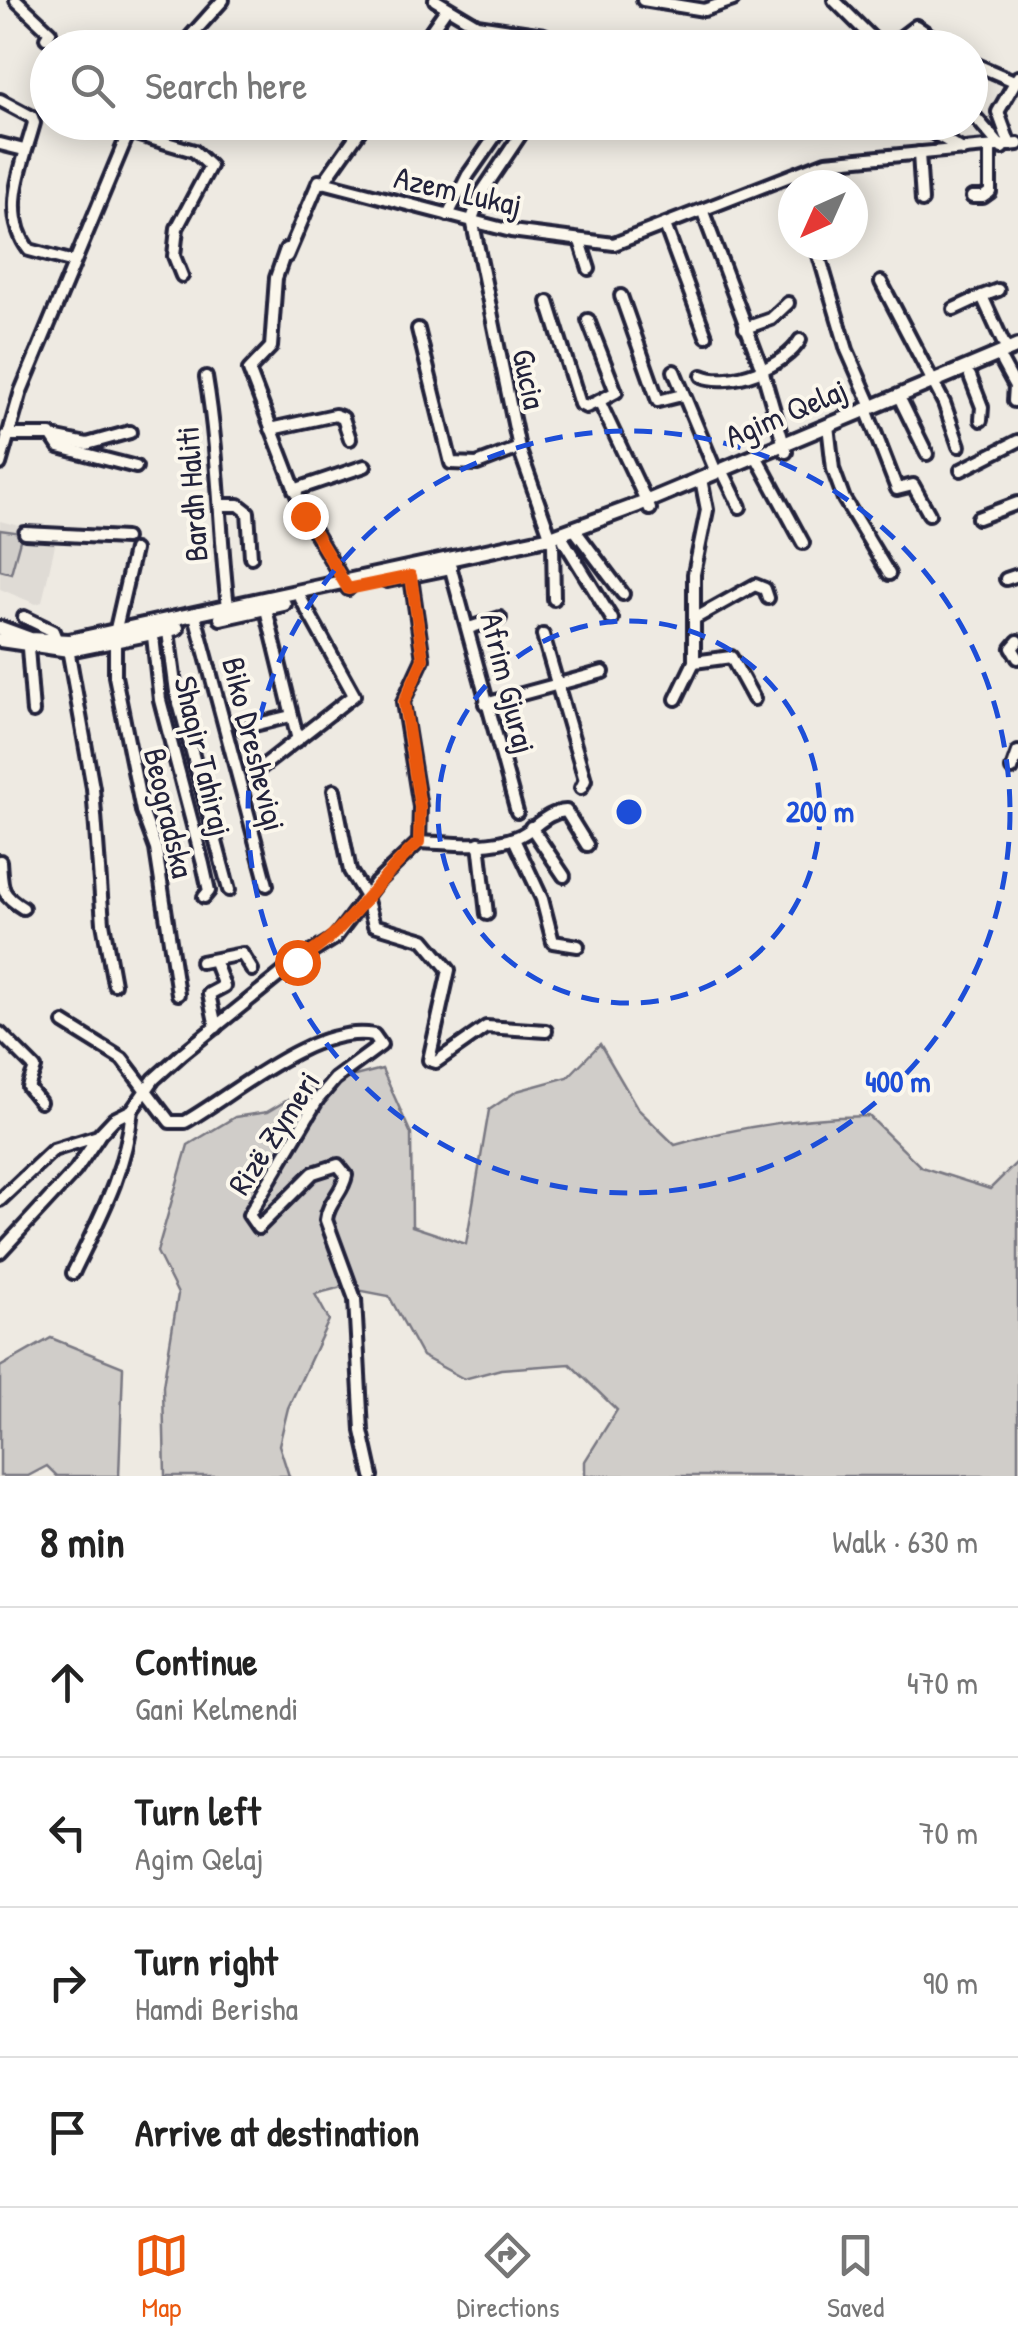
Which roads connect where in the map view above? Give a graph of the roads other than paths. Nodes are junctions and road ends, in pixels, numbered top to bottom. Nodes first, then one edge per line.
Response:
1 (16, 0) edge
2 (223, 0) edge
3 (435, 0) edge
4 (642, 0) edge
5 (733, 0) edge
6 (834, 0) edge
7 (447, 8) junction
8 (48, 30) edge
9 (196, 30) edge
10 (432, 30) edge
11 (502, 30) edge
12 (864, 30) edge
13 (988, 69) edge
14 (1016, 79) edge
15 (0, 100) edge
16 (30, 116) edge
17 (30, 125) edge
18 (126, 140) edge
19 (165, 140) edge
20 (353, 140) edge
21 (492, 140) edge
22 (517, 140) edge
23 (947, 140) edge
24 (0, 144) edge
25 (1005, 146) edge
26 (24, 150) junction
27 (964, 150) junction
28 (919, 153) junction
29 (804, 170) edge
30 (778, 181) edge
31 (310, 182) dead end
32 (323, 183) junction
33 (972, 197) dead end
34 (922, 201) dead end
35 (703, 212) junction
36 (448, 215) junction
37 (472, 219) junction
38 (666, 225) junction
39 (580, 242) junction
40 (288, 256) dead end
41 (820, 260) edge
42 (74, 262) junction
43 (590, 269) dead end
44 (182, 276) dead end
45 (881, 282) dead end
46 (998, 290) dead end
47 (621, 296) dead end
48 (982, 296) junction
49 (548, 302) dead end
50 (788, 303) dead end
51 (954, 309) dead end
52 (588, 320) dead end
53 (744, 328) junction
54 (418, 329) dead end
55 (706, 336) dead end
56 (800, 340) dead end
57 (1011, 354) edge
58 (762, 368) junction
59 (674, 370) dead end
60 (702, 376) dead end
61 (970, 376) junction
62 (206, 377) dead end
63 (932, 386) junction
64 (682, 394) junction
65 (598, 401) junction
66 (1014, 401) dead end
67 (902, 403) junction
68 (869, 412) junction
69 (981, 420) dead end
70 (271, 429) junction
71 (830, 429) junction
72 (130, 432) dead end
73 (7, 435) junction
74 (51, 435) junction
75 (350, 440) dead end
76 (1018, 441) edge
77 (959, 446) dead end
78 (518, 448) junction
79 (785, 448) junction
80 (927, 454) dead end
81 (757, 459) junction
82 (0, 464) edge
83 (366, 466) dead end
84 (136, 467) dead end
85 (961, 470) dead end
86 (721, 474) junction
87 (702, 482) junction
88 (294, 490) junction
89 (1018, 503) edge
90 (220, 505) junction
91 (648, 505) junction
92 (740, 507) dead end
93 (929, 514) dead end
94 (978, 518) dead end
95 (576, 532) junction
96 (25, 533) dead end
97 (125, 538) dead end
98 (556, 541) junction
99 (803, 543) dead end
100 (134, 550) dead end
101 (251, 557) dead end
102 (449, 563) junction
103 (410, 572) junction
104 (888, 574) dead end
105 (347, 585) junction
106 (623, 594) dead end
107 (768, 598) dead end
108 (301, 600) junction
109 (554, 600) dead end
110 (265, 604) junction
111 (228, 608) junction
112 (24, 617) dead end
113 (500, 618) dead end
114 (694, 618) junction
115 (197, 619) junction
116 (612, 619) dead end
117 (160, 627) junction
118 (0, 628) edge
119 (468, 628) junction
120 (543, 636) dead end
121 (114, 638) junction
122 (0, 640) edge
123 (1018, 641) edge
124 (64, 644) junction
125 (28, 648) junction
126 (1018, 658) edge
127 (694, 662) junction
128 (603, 672) dead end
129 (556, 682) junction
130 (754, 698) dead end
131 (676, 699) dead end
132 (485, 704) junction
133 (33, 712) dead end
134 (291, 716) junction
135 (242, 728) dead end
136 (298, 740) junction
137 (1018, 752) edge
138 (258, 770) dead end
139 (1012, 770) dead end
140 (581, 788) dead end
141 (334, 790) dead end
142 (517, 812) dead end
143 (531, 827) junction
144 (514, 838) junction
145 (419, 842) junction
146 (480, 843) junction
147 (587, 845) dead end
148 (0, 862) edge
149 (564, 876) dead end
150 (267, 885) dead end
151 (229, 890) dead end
152 (366, 897) junction
153 (204, 898) dead end
154 (23, 908) dead end
155 (487, 914) dead end
156 (578, 946) dead end
157 (214, 960) junction
158 (201, 962) dead end
159 (252, 970) dead end
160 (114, 984) dead end
161 (178, 994) dead end
162 (64, 1024) dead end
163 (216, 1027) junction
164 (546, 1031) dead end
165 (0, 1032) edge
166 (148, 1092) junction
167 (40, 1102) dead end
168 (132, 1110) junction
169 (98, 1136) junction
170 (0, 1200) edge
171 (0, 1252) edge
172 (73, 1273) dead end
173 (372, 1476) edge

1 - 8 street
2 - 9 street
3 - 7 street
4 - 5 street
6 - 12 street
7 - 10 street
7 - 11 street
13 - 14 street
14 - 25 street
15 - 16 street
17 - 26 street
18 - 42 street
19 - 44 street
20 - 32 street
21 - 36 street
22 - 37 street
23 - 27 street
24 - 26 street
25 - 27 street, Azem Lukaj
25 - 33 street
26 - 42 street
27 - 28 street, Azem Lukaj
28 - 29 street, Azem Lukaj
28 - 34 street
30 - 35 street, Azem Lukaj
31 - 70 street
32 - 36 street, Azem Lukaj
32 - 40 street
35 - 38 street, Azem Lukaj
35 - 53 street
36 - 37 street, Azem Lukaj
37 - 39 street, Azem Lukaj
37 - 78 street, Gucia
38 - 39 street, Azem Lukaj
38 - 55 street
39 - 43 street
41 - 68 street
42 - 73 street
45 - 63 street
46 - 48 street
47 - 64 street
48 - 51 street
48 - 57 street
49 - 65 street
50 - 53 street
52 - 65 street
53 - 58 street
54 - 78 street
56 - 58 street
57 - 61 main road, Agim Qelaj
57 - 63 main road, Agim Qelaj
57 - 66 street
58 - 60 street
58 - 79 street
59 - 64 street
61 - 63 main road, Agim Qelaj
61 - 69 street
62 - 90 street, Bardh Haliti
63 - 67 main road, Agim Qelaj
63 - 68 main road, Agim Qelaj
63 - 77 street
64 - 86 street
65 - 91 street
67 - 68 main road, Agim Qelaj
67 - 80 street
68 - 71 main road, Agim Qelaj
68 - 93 street
70 - 75 street
70 - 88 street
71 - 79 main road, Agim Qelaj
71 - 104 street
72 - 74 street
73 - 74 street
73 - 82 street
74 - 84 street
76 - 85 street
78 - 98 street, Gucia
79 - 81 main road, Agim Qelaj
81 - 86 main road, Agim Qelaj
81 - 99 street
83 - 88 street
86 - 87 main road, Agim Qelaj
86 - 92 street
87 - 91 main road, Agim Qelaj
87 - 114 street
88 - 105 street
89 - 94 street
90 - 101 street
90 - 111 street, Bardh Haliti
91 - 95 main road, Agim Qelaj
95 - 98 main road, Agim Qelaj
95 - 106 street
96 - 97 street
98 - 102 main road, Agim Qelaj
98 - 109 street
98 - 116 street
100 - 121 street
102 - 103 main road, Agim Qelaj
102 - 119 street, Afrim Gjuraj
103 - 105 main road, Agim Qelaj
103 - 145 street
105 - 108 main road, Agim Qelaj
105 - 110 main road, Agim Qelaj
107 - 114 street
108 - 110 main road, Agim Qelaj
108 - 136 street
110 - 111 main road, Agim Qelaj
110 - 115 main road, Agim Qelaj
110 - 134 street
111 - 115 main road, Agim Qelaj
112 - 124 street
113 - 119 street
114 - 127 street
115 - 117 main road, Agim Qelaj
115 - 150 street, Biko Dresheviqi
117 - 121 main road, Agim Qelaj
117 - 151 street
117 - 153 street, Shaqir Tahiraj
118 - 124 main road, Agim Qelaj
119 - 132 street, Afrim Gjuraj
120 - 129 street
121 - 124 main road, Agim Qelaj
121 - 161 street, Beogradska
122 - 125 main road, Agim Qelaj
123 - 126 street
124 - 125 main road, Agim Qelaj
124 - 160 street
125 - 133 street
127 - 130 street
127 - 131 street
128 - 129 street
129 - 132 street
129 - 140 street
132 - 142 street, Afrim Gjuraj
134 - 135 street
134 - 136 street
136 - 138 street
137 - 139 street
141 - 152 street
143 - 144 street
143 - 147 street
143 - 149 street
144 - 146 street
144 - 156 street
145 - 146 street
145 - 152 street
146 - 155 street
148 - 154 street
152 - 163 street
152 - 164 street
157 - 158 street
157 - 159 street
157 - 163 street
162 - 166 street
163 - 166 street
165 - 167 street
166 - 168 street
166 - 173 street, Rizë Zymeri
168 - 169 street
168 - 172 street
169 - 170 street
169 - 171 street

